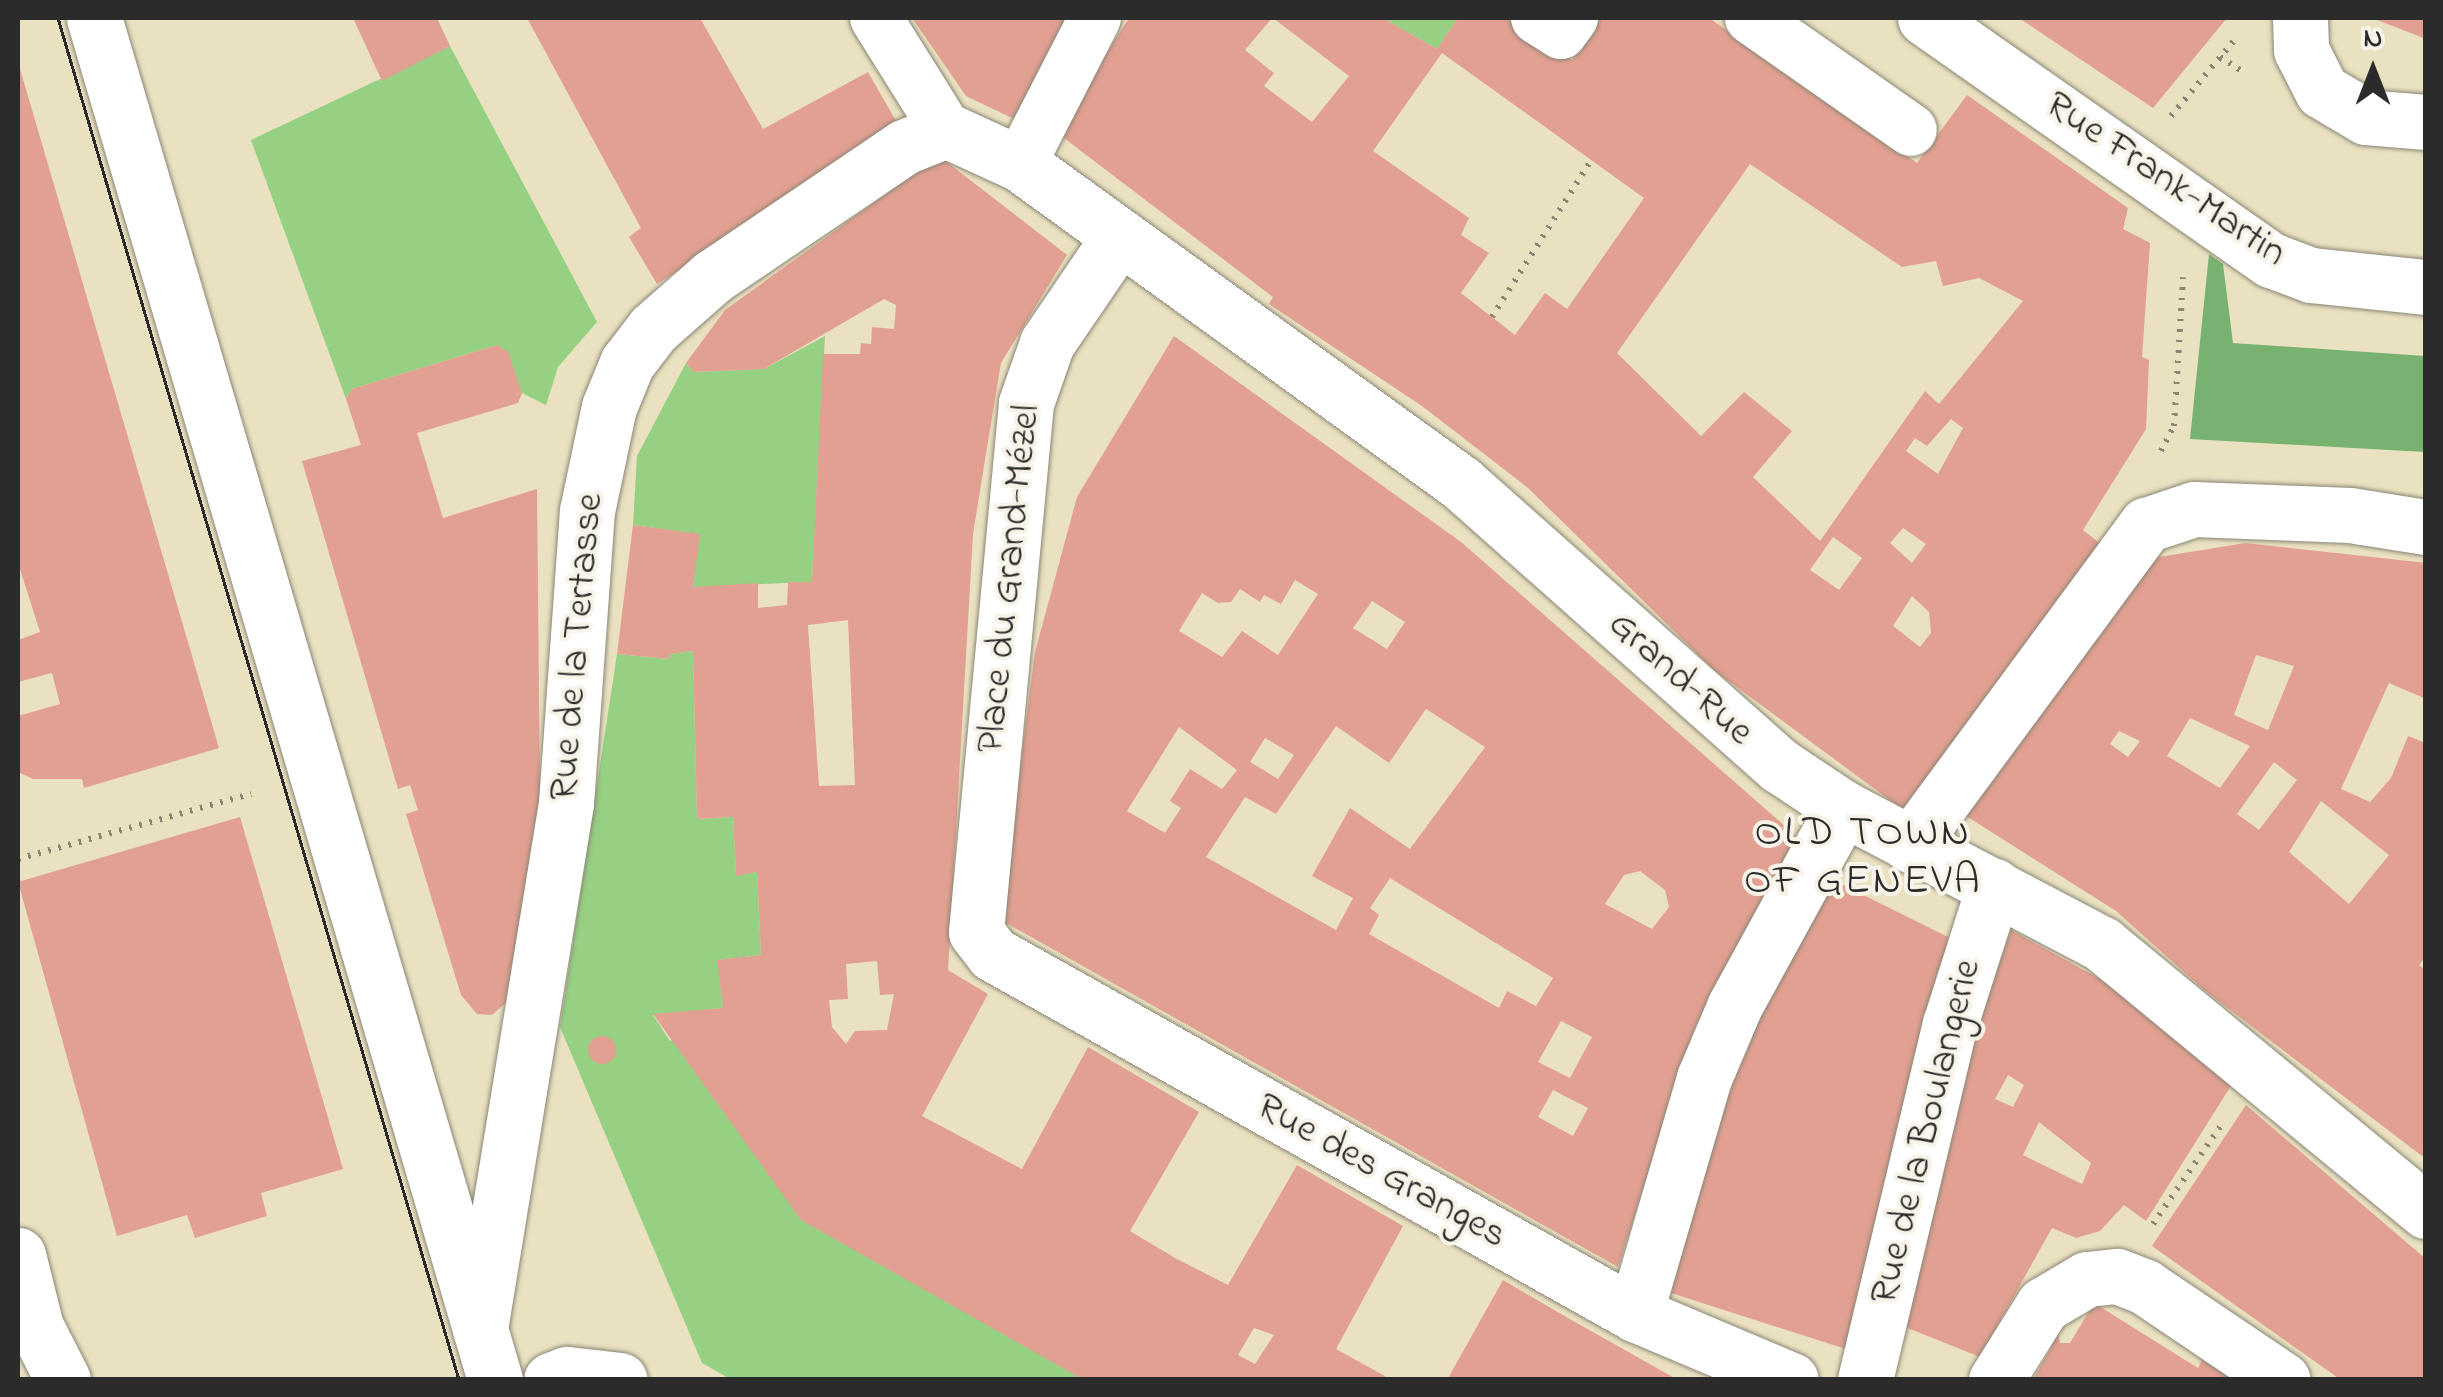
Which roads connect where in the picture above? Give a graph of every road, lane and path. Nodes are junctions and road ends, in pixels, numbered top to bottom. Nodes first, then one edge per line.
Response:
1 (94, 18) edge
2 (876, 18) edge
3 (1094, 18) edge
4 (1538, 18) edge
5 (1572, 18) edge
6 (1752, 18) edge
7 (1924, 18) edge
8 (2300, 18) edge
9 (2220, 57) dead end
10 (2426, 122) edge
11 (946, 130) junction
12 (1911, 130) dead end
13 (2136, 160) junction
14 (1590, 162) dead end
15 (1020, 164) junction
16 (1118, 237) junction
17 (2183, 273) dead end
18 (2426, 287) edge
19 (1492, 318) dead end
20 (2174, 426) dead end
21 (2426, 527) edge
22 (252, 794) dead end
23 (1843, 808) junction
24 (1910, 845) junction
25 (18, 858) edge
26 (1994, 886) junction
27 (983, 944) joint
28 (2260, 1069) junction
29 (2426, 1211) edge
30 (18, 1256) edge
31 (2117, 1276) junction
32 (1635, 1314) junction
33 (488, 1354) edge
34 (63, 1380) edge
35 (1791, 1380) edge
36 (1865, 1380) edge
37 (1996, 1380) edge
38 (2283, 1380) edge

1 - 33 street
2 - 11 street
3 - 15 street
4 - 5 street
6 - 12 street
7 - 13 street, Rue Frank-Martin
8 - 10 street
9 - 13 path
11 - 15 street, Grand-Rue
11 - 33 street, Rue de la Tertasse
13 - 18 street, Rue Frank-Martin
14 - 19 path
15 - 16 street, Grand-Rue
16 - 23 street, Grand-Rue
16 - 27 street, Place du Grand-Mézel
17 - 20 path
21 - 24 street
22 - 25 path
23 - 24 street, Grand-Rue
23 - 32 street
24 - 26 street, Grand-Rue
26 - 28 street, Grand-Rue
26 - 36 street, Rue de la Boulangerie
27 - 32 street, Rue des Granges
28 - 29 street, Grand-Rue
28 - 31 path
30 - 34 street
31 - 37 street
31 - 38 street
32 - 35 street, Rue des Granges

